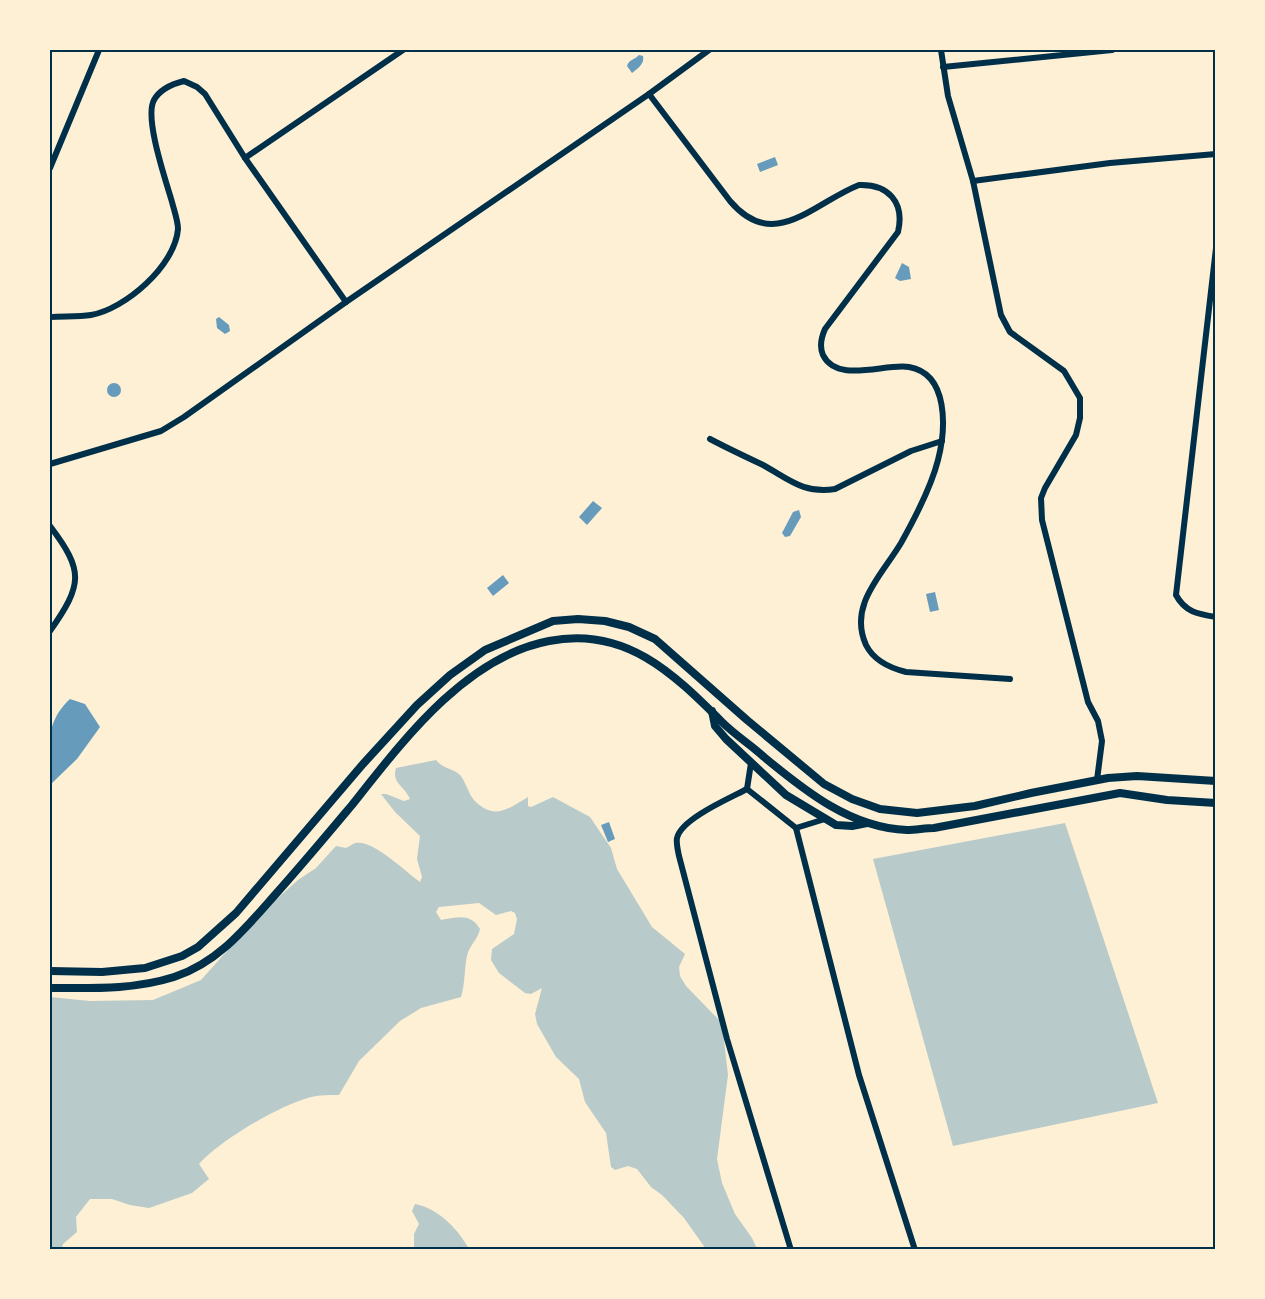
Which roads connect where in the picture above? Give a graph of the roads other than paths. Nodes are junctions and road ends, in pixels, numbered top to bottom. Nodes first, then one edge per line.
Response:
1 (99, 50) edge
2 (403, 50) edge
3 (709, 50) edge
4 (941, 50) edge
5 (1112, 50) edge
6 (944, 67) junction
7 (649, 94) junction
8 (1215, 154) edge
9 (245, 158) junction
10 (50, 168) edge
11 (973, 180) junction
12 (1215, 248) edge
13 (346, 302) junction
14 (50, 317) edge
15 (710, 440) dead end
16 (942, 441) junction
17 (50, 464) edge
18 (50, 526) edge
19 (1215, 617) edge
20 (50, 631) edge
21 (1010, 679) dead end
22 (712, 710) junction
23 (736, 710) junction
24 (747, 720) junction
25 (723, 723) junction
26 (736, 733) junction
27 (751, 763) junction
28 (1098, 780) junction
29 (1215, 781) edge
30 (747, 789) junction
31 (1215, 802) edge
32 (825, 819) junction
33 (867, 822) junction
34 (796, 828) junction
35 (50, 971) edge
36 (50, 988) edge
37 (791, 1250) edge
38 (915, 1250) edge

1 - 10 street
2 - 9 street
3 - 7 street
4 - 6 street
5 - 6 street
6 - 11 street
7 - 13 street
7 - 16 street
8 - 11 street
9 - 13 street
9 - 14 street
11 - 28 street
12 - 19 street
13 - 17 street
15 - 16 street
16 - 21 street
18 - 20 street
22 - 25 main road
22 - 27 main road
22 - 36 main road
23 - 24 main road
23 - 25 main road
23 - 35 main road
24 - 26 main road
24 - 28 main road
25 - 26 main road
26 - 33 main road
27 - 30 street
27 - 32 main road
28 - 29 main road
30 - 34 street
30 - 37 street
31 - 33 main road
32 - 33 main road
32 - 34 street
34 - 38 street

